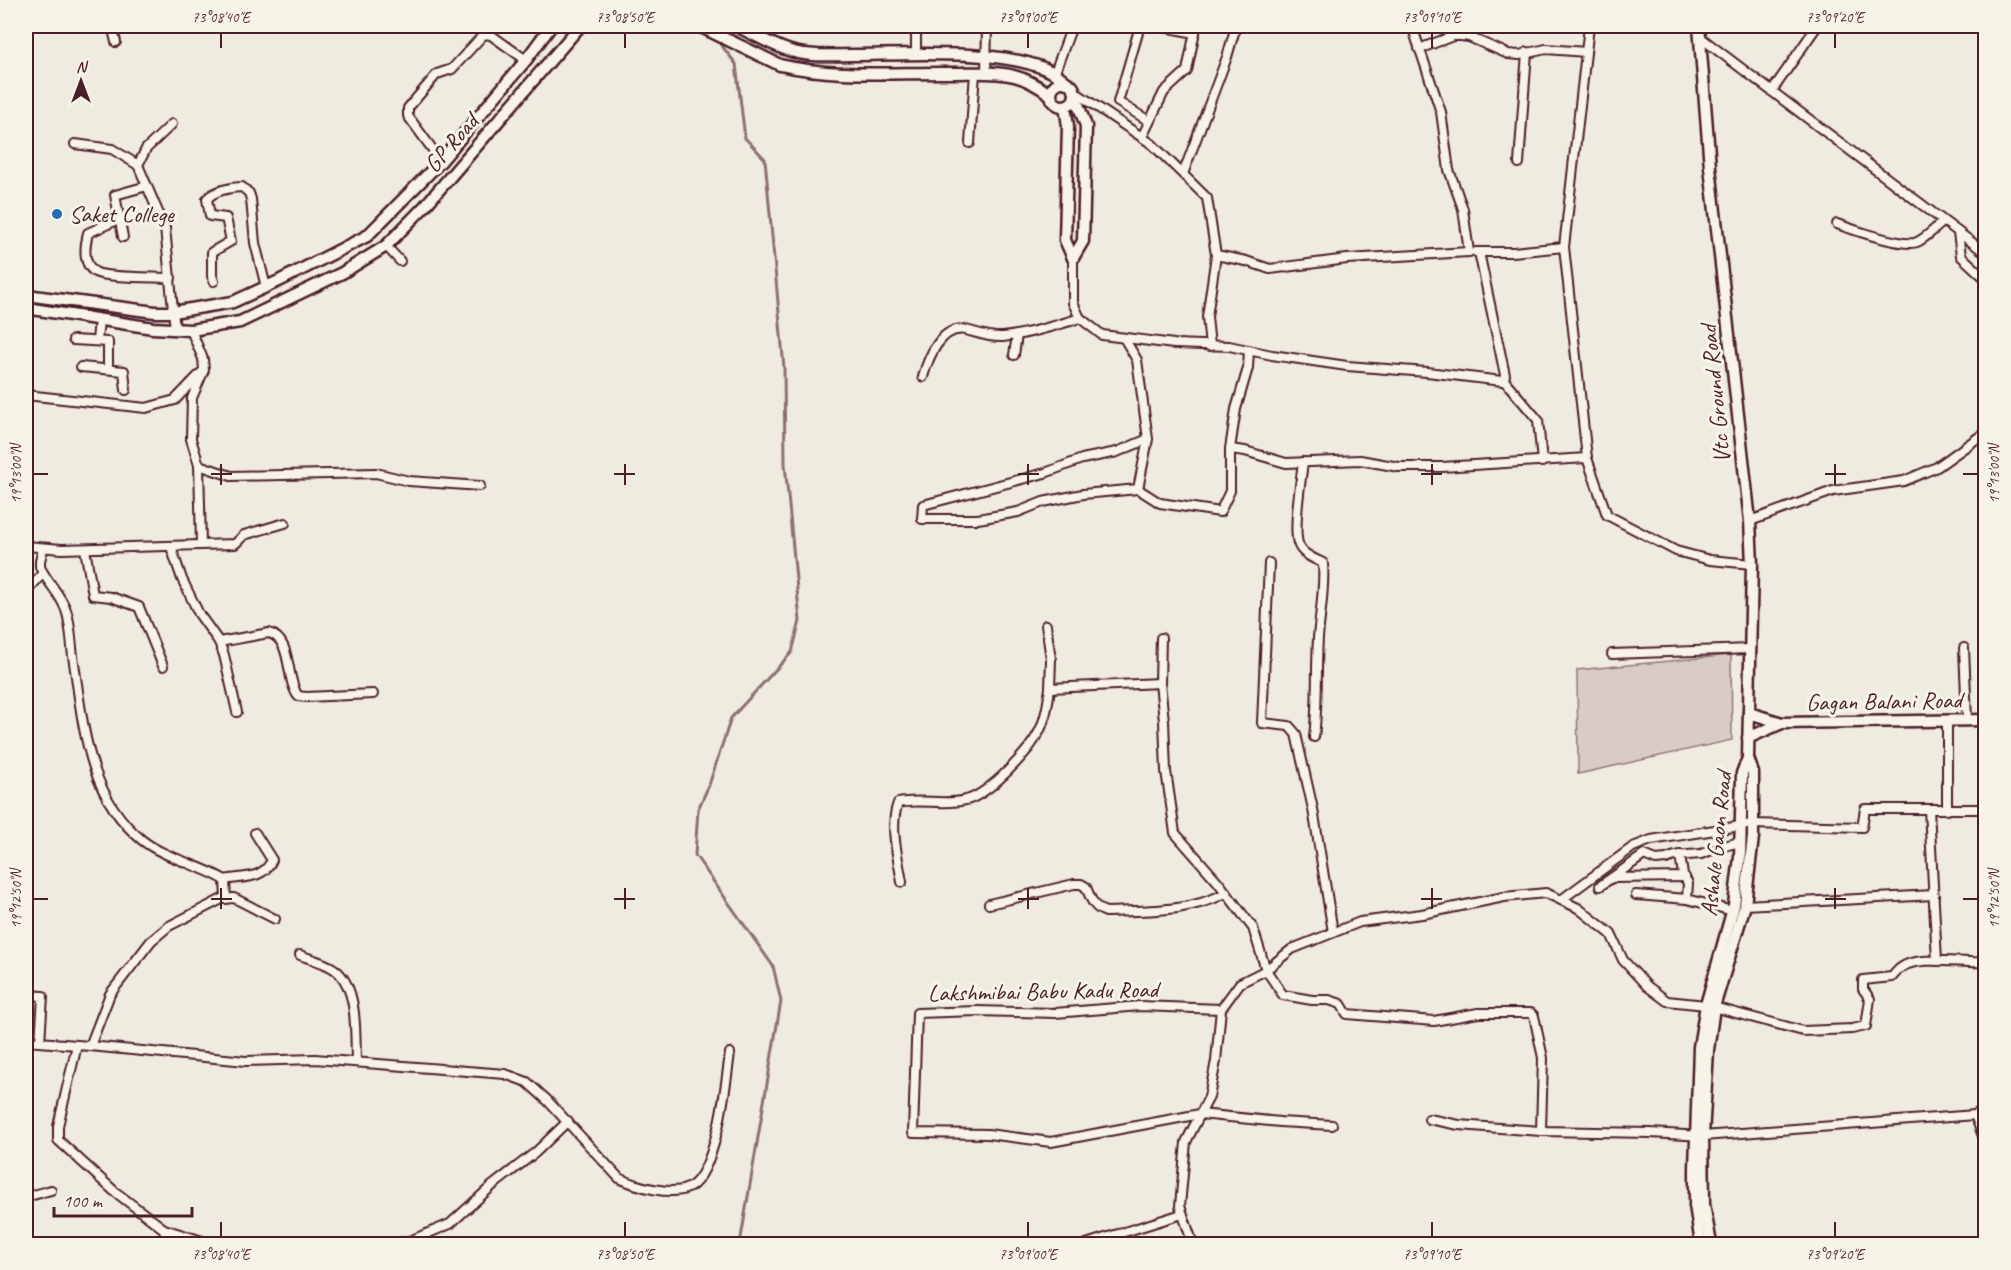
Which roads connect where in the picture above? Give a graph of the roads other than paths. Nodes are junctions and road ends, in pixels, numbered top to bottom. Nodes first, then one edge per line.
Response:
1 (112, 26) edge
2 (552, 26) edge
3 (580, 26) edge
4 (699, 26) edge
5 (736, 26) edge
6 (916, 26) edge
7 (987, 26) edge
8 (1072, 26) edge
9 (1140, 26) edge
10 (1159, 26) edge
11 (1236, 26) edge
12 (1412, 26) edge
13 (1589, 26) edge
14 (1699, 26) edge
15 (1816, 26) edge
16 (1196, 29) edge
17 (1700, 37) junction
18 (116, 42) dead end
19 (1419, 49) junction
20 (794, 52) junction
21 (1527, 52) junction
22 (1586, 52) junction
23 (920, 55) junction
24 (987, 56) junction
25 (526, 60) junction
26 (793, 68) junction
27 (924, 72) junction
28 (1055, 72) junction
29 (981, 73) junction
30 (1067, 83) junction
31 (1772, 91) junction
32 (1075, 94) junction
33 (1051, 95) junction
34 (1065, 106) junction
35 (1149, 121) junction
36 (172, 124) dead end
37 (1142, 137) junction
38 (970, 143) dead end
39 (75, 144) dead end
40 (441, 161) junction
41 (1519, 163) dead end
42 (138, 165) junction
43 (1183, 174) junction
44 (147, 186) junction
45 (119, 219) junction
46 (1943, 222) junction
47 (1837, 224) dead end
48 (1958, 232) junction
49 (123, 237) dead end
50 (386, 246) junction
51 (1564, 247) junction
52 (1469, 252) junction
53 (1479, 252) junction
54 (1986, 254) edge
55 (331, 255) junction
56 (1216, 255) junction
57 (1073, 258) junction
58 (400, 261) dead end
59 (342, 273) junction
60 (171, 278) junction
61 (1986, 279) edge
62 (214, 281) dead end
63 (279, 281) junction
64 (266, 287) junction
65 (26, 295) edge
66 (288, 300) junction
67 (26, 308) edge
68 (173, 312) junction
69 (1080, 318) junction
70 (99, 320) junction
71 (175, 330) junction
72 (191, 330) junction
73 (1017, 335) junction
74 (1124, 338) junction
75 (73, 340) dead end
76 (98, 341) junction
77 (1210, 346) junction
78 (1249, 350) junction
79 (1014, 355) dead end
80 (81, 368) dead end
81 (108, 369) junction
82 (204, 370) junction
83 (923, 377) dead end
84 (1504, 380) junction
85 (126, 390) dead end
86 (26, 395) edge
87 (1986, 432) edge
88 (1148, 439) junction
89 (1230, 449) junction
90 (1587, 458) junction
91 (1303, 462) junction
92 (1542, 462) junction
93 (200, 465) junction
94 (480, 486) dead end
95 (1138, 489) junction
96 (1750, 521) junction
97 (285, 523) dead end
98 (201, 544) junction
99 (26, 546) edge
100 (171, 547) junction
101 (43, 549) junction
102 (85, 549) junction
103 (1269, 563) dead end
104 (1752, 564) junction
105 (43, 573) junction
106 (26, 592) edge
107 (1046, 625) dead end
108 (1161, 638) dead end
109 (219, 642) junction
110 (1964, 648) dead end
111 (1750, 650) junction
112 (1612, 654) dead end
113 (164, 666) dead end
114 (1160, 683) junction
115 (1050, 687) junction
116 (373, 694) dead end
117 (237, 712) dead end
118 (1749, 713) junction
119 (1947, 720) junction
120 (1967, 720) junction
121 (1986, 720) edge
122 (1782, 723) junction
123 (1314, 737) dead end
124 (1748, 738) junction
125 (1748, 758) junction
126 (1929, 809) junction
127 (1986, 809) edge
128 (1947, 810) junction
129 (1753, 824) junction
130 (1741, 826) junction
131 (255, 833) dead end
132 (1740, 842) junction
133 (1680, 855) junction
134 (1685, 877) junction
135 (1611, 879) junction
136 (225, 880) junction
137 (902, 882) dead end
138 (1600, 886) dead end
139 (1226, 893) junction
140 (1636, 895) dead end
141 (1934, 895) junction
142 (226, 899) junction
143 (1688, 899) junction
144 (1561, 900) junction
145 (989, 904) dead end
146 (1745, 905) junction
147 (1733, 911) junction
148 (275, 919) dead end
149 (1333, 932) junction
150 (300, 955) dead end
151 (1937, 961) junction
152 (1986, 962) edge
153 (1266, 970) junction
154 (26, 995) edge
155 (1710, 1006) junction
156 (1221, 1009) junction
157 (26, 1041) edge
158 (40, 1042) junction
159 (77, 1045) junction
160 (90, 1046) junction
161 (730, 1053) dead end
162 (356, 1062) junction
163 (1986, 1107) edge
164 (1200, 1114) junction
165 (1975, 1115) junction
166 (1429, 1119) dead end
167 (568, 1121) junction
168 (1332, 1125) dead end
169 (1541, 1131) junction
170 (1699, 1136) junction
171 (1986, 1144) edge
172 (51, 1190) dead end
173 (26, 1197) edge
174 (1699, 1205) junction
175 (1182, 1214) junction
176 (164, 1229) junction
177 (167, 1245) edge
178 (212, 1245) edge
179 (394, 1245) edge
180 (1086, 1245) edge
181 (1193, 1245) edge
182 (1701, 1245) edge
183 (1711, 1245) edge

1 - 18 street
2 - 25 street, GP Road
3 - 50 street, GP Road
4 - 26 street
5 - 20 street
6 - 23 street
7 - 24 street
8 - 28 street
9 - 35 street
10 - 16 street
11 - 43 street
12 - 19 street
13 - 22 street
14 - 17 street, Vtc Ground Road
15 - 31 street
16 - 35 street
17 - 31 street
17 - 96 street, Vtc Ground Road
19 - 21 street
19 - 52 street
20 - 23 street
20 - 26 street
21 - 22 street
21 - 41 street
22 - 51 street
23 - 24 street
23 - 27 street
24 - 28 street
24 - 29 street
25 - 40 street, GP Road
25 - 40 street
26 - 27 street
27 - 29 street
28 - 30 street
29 - 33 street
29 - 38 street
30 - 32 street
30 - 33 street
31 - 46 street
32 - 34 street
32 - 37 street
32 - 57 street
33 - 34 street
34 - 57 street
35 - 37 street
36 - 42 street
37 - 43 street
39 - 42 street
40 - 55 street, GP Road
42 - 44 street
43 - 56 street
44 - 45 street
44 - 60 street
45 - 49 street
45 - 60 street
46 - 47 street
46 - 48 street
48 - 54 street
48 - 61 street
50 - 58 street
50 - 59 street, GP Road
51 - 53 street
51 - 90 street
52 - 53 street
52 - 56 street
53 - 84 street
55 - 59 street
55 - 63 street, GP Road
56 - 77 street
57 - 69 street
59 - 66 street, GP Road
60 - 68 street
62 - 64 street
63 - 64 street, GP Road
63 - 66 street
64 - 68 street, GP Road
65 - 68 street, GP Road
66 - 72 street, GP Road
67 - 70 street, GP Road
68 - 71 street
69 - 73 street
69 - 74 street
70 - 71 street, GP Road
70 - 76 street
71 - 72 street, GP Road
72 - 82 street
73 - 79 street
73 - 83 street
74 - 77 street
74 - 88 street
75 - 76 street
76 - 81 street
77 - 78 street
78 - 84 street
78 - 89 street
80 - 81 street
81 - 85 street
82 - 86 street
82 - 93 street
84 - 92 street
87 - 96 street
88 - 95 street
88 - 95 street
89 - 91 street
89 - 95 street
90 - 92 street
90 - 104 street
91 - 92 street
91 - 123 street
93 - 94 street
93 - 98 street
96 - 104 street, Vtc Ground Road
97 - 98 street
98 - 100 street
99 - 101 street
100 - 102 street
100 - 109 street
101 - 102 street
101 - 105 street
102 - 113 street
103 - 149 street
104 - 111 street, Vtc Ground Road
105 - 106 street
105 - 136 street
107 - 115 street
108 - 114 street
109 - 116 street
109 - 117 street
110 - 120 street
111 - 112 street
111 - 118 street, Vtc Ground Road
114 - 115 street
114 - 139 street
115 - 137 street
118 - 122 street, Gagan Balani Road
118 - 124 street, Vtc Ground Road
119 - 120 street, Gagan Balani Road
119 - 122 street, Gagan Balani Road
119 - 128 street
120 - 121 street, Gagan Balani Road
122 - 124 street, Gagan Balani Road
124 - 125 street, Vtc Ground Road
125 - 129 street, Ashale Gaon Road
125 - 130 street, Ashale Gaon Road
126 - 128 street
126 - 129 street
126 - 141 street
127 - 128 street
129 - 130 street
129 - 146 street, Ashale Gaon Road
130 - 132 street, Ashale Gaon Road
130 - 144 street
131 - 136 street
132 - 133 street
132 - 147 street, Ashale Gaon Road
133 - 134 street
133 - 135 street
134 - 135 street
134 - 143 street
135 - 138 street
136 - 142 street
139 - 145 street
139 - 153 street
140 - 143 street
141 - 146 street
141 - 151 street
142 - 148 street
142 - 160 street
143 - 147 street
144 - 149 street
144 - 155 street
146 - 155 street, Ashale Gaon Road
147 - 155 street, Ashale Gaon Road
149 - 153 street
150 - 162 street
151 - 152 street
151 - 155 street
153 - 156 street
153 - 169 street
154 - 158 street
155 - 170 street, Ashale Gaon Road
156 - 164 street
156 - 164 street, Lakshmibai Babu Kadu Road
157 - 158 street
158 - 159 street
159 - 160 street
159 - 176 street
160 - 162 street
161 - 167 street
162 - 167 street
163 - 165 street
164 - 168 street
164 - 175 street
165 - 170 street
165 - 171 street
166 - 169 street
167 - 179 street
169 - 170 street
170 - 174 street, Ashale Gaon Road
172 - 173 street
174 - 182 street, Ashale Gaon Road
174 - 183 street, Ashale Gaon Road
175 - 180 street
175 - 181 street
176 - 177 street
176 - 178 street

